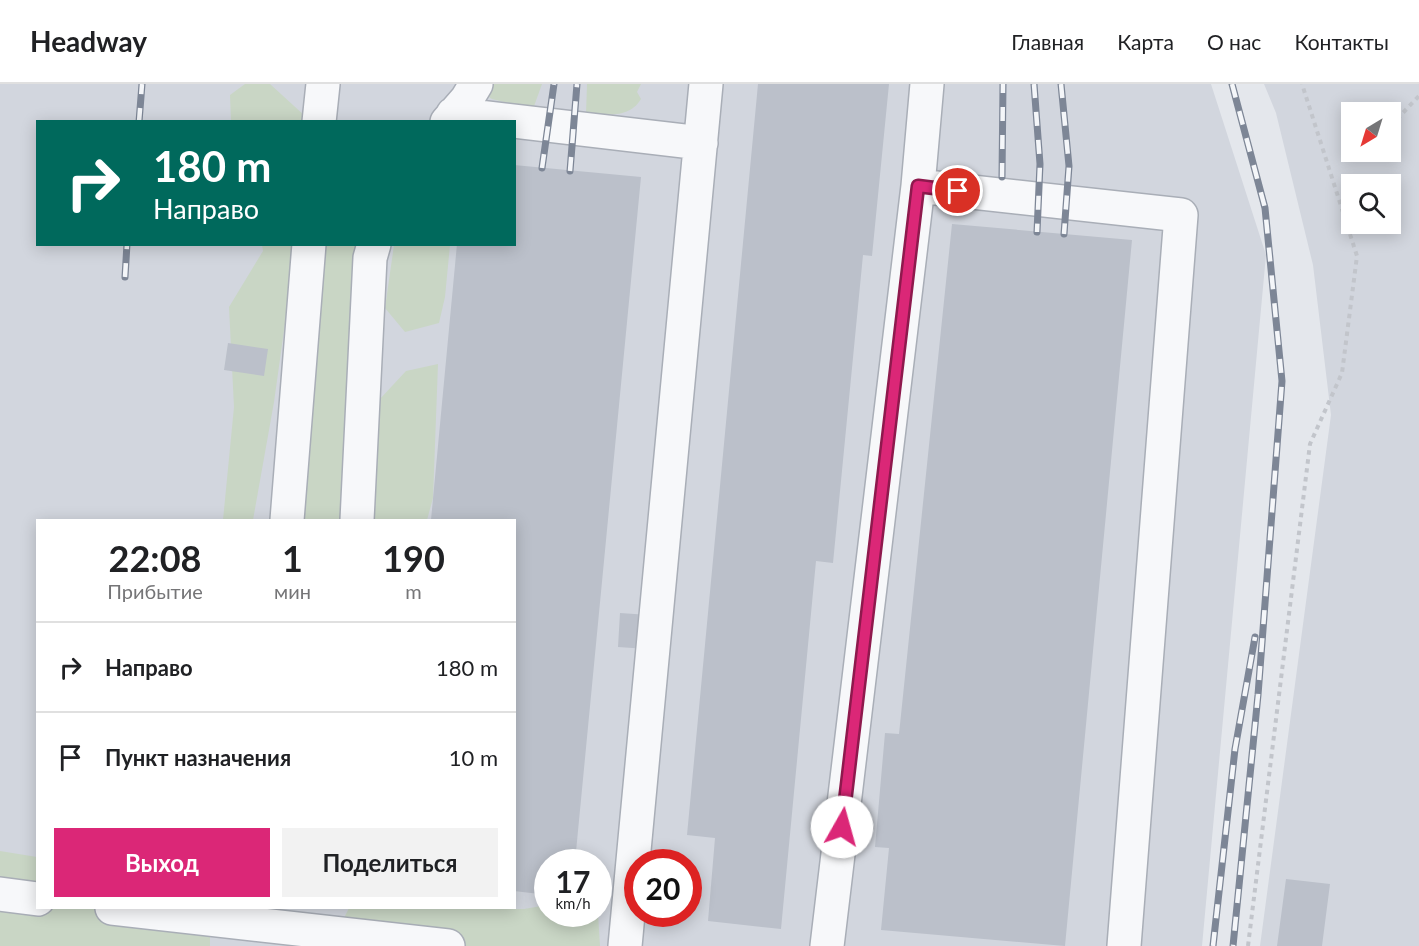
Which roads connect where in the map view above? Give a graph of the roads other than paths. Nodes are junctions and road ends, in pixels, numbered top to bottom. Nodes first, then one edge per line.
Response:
1 (323, 84) edge
2 (476, 84) edge
3 (706, 84) edge
4 (927, 84) edge
5 (450, 118) edge
6 (319, 120) edge
7 (470, 120) edge
8 (516, 125) edge
9 (701, 143) junction
10 (918, 186) junction
11 (309, 246) edge
12 (373, 246) edge
13 (287, 519) edge
14 (357, 519) edge
15 (0, 894) edge
16 (36, 898) edge
17 (130, 909) edge
18 (256, 916) edge
19 (336, 929) edge
20 (448, 946) edge
21 (625, 946) edge
22 (827, 946) edge
23 (1124, 946) edge

1 - 6 lane
2 - 5 lane
3 - 9 lane
4 - 10 lane
5 - 7 lane
8 - 9 lane
9 - 21 lane
10 - 22 lane
10 - 23 lane
11 - 13 lane
12 - 14 lane
15 - 16 lane
17 - 18 lane
18 - 19 lane
19 - 20 lane

